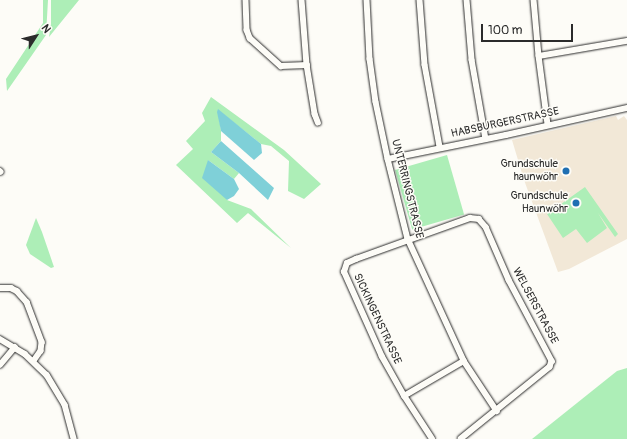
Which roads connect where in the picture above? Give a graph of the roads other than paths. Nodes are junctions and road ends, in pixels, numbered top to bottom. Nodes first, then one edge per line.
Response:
1 (246, 0) edge
2 (302, 0) edge
3 (367, 0) edge
4 (420, 0) edge
5 (467, 0) edge
6 (534, 0) edge
7 (627, 41) edge
8 (539, 56) junction
9 (307, 65) junction
10 (627, 108) edge
11 (318, 122) dead end
12 (548, 124) junction
13 (486, 139) junction
14 (440, 147) junction
15 (388, 158) junction
16 (408, 239) junction
17 (0, 288) edge
18 (0, 339) edge
19 (15, 347) junction
20 (34, 361) junction
21 (464, 361) junction
22 (0, 365) edge
23 (404, 396) junction
24 (497, 411) junction
25 (74, 439) edge
26 (432, 439) edge
27 (461, 439) edge

1 - 9 street
2 - 9 street
3 - 15 street, UNTERRINGSTRASSE
4 - 14 street
5 - 13 street
6 - 8 street
7 - 8 street
8 - 12 street
9 - 11 street
10 - 12 street, HABSBURGERSTRASSE
12 - 13 street, HABSBURGERSTRASSE
13 - 14 street, HABSBURGERSTRASSE
14 - 15 street, HABSBURGERSTRASSE
15 - 16 street, UNTERRINGSTRASSE
16 - 21 street, UNTERRINGSTRASSE
16 - 23 street, SICKINGENSTRASSE
16 - 24 street, WELSERSTRASSE
17 - 20 street
18 - 19 street
19 - 20 street
19 - 22 street
20 - 25 street
21 - 23 street
21 - 24 street, UNTERRINGSTRASSE
23 - 26 street, SICKINGENSTRASSE
24 - 27 street, WELSERSTRASSE

